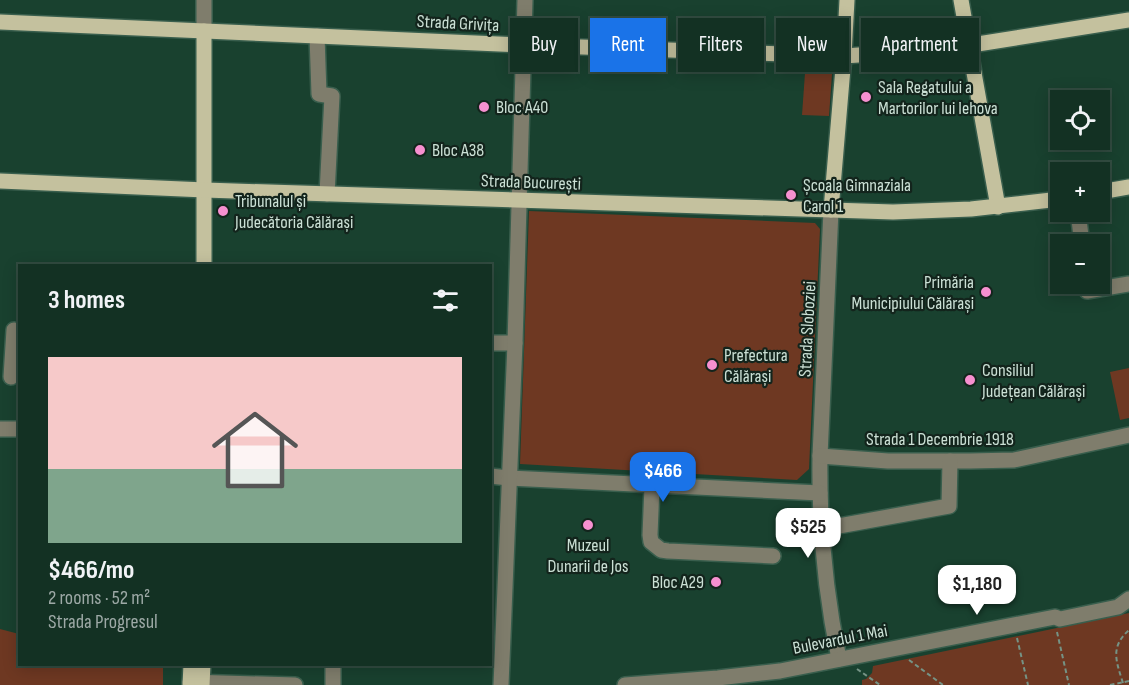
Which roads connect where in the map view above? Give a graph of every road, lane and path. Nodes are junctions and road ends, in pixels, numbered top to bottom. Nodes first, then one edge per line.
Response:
1 (204, 0) edge
2 (525, 0) edge
3 (847, 0) edge
4 (961, 0) edge
5 (525, 18) edge
6 (846, 18) edge
7 (964, 18) edge
8 (1129, 20) edge
9 (0, 22) edge
10 (204, 31) junction
11 (317, 36) junction
12 (510, 44) edge
13 (979, 44) edge
14 (578, 47) edge
15 (776, 54) edge
16 (523, 72) edge
17 (843, 72) edge
18 (974, 72) edge
19 (0, 181) edge
20 (1129, 187) edge
21 (205, 190) junction
22 (1110, 190) edge
23 (327, 194) junction
24 (1050, 200) edge
25 (520, 201) junction
26 (998, 207) junction
27 (831, 210) junction
28 (204, 264) edge
29 (1129, 284) edge
30 (1110, 285) edge
31 (11, 330) edge
32 (492, 343) edge
33 (515, 344) junction
34 (10, 377) edge
35 (0, 429) edge
36 (18, 429) edge
37 (1129, 435) edge
38 (820, 456) junction
39 (950, 461) junction
40 (492, 476) edge
41 (509, 478) junction
42 (652, 486) junction
43 (820, 493) junction
44 (822, 529) junction
45 (772, 556) dead end
46 (1129, 599) edge
47 (1055, 624) dead end
48 (1129, 630) edge
49 (1016, 632) dead end
50 (902, 654) dead end
51 (845, 662) junction
52 (192, 666) edge
53 (202, 666) edge
54 (333, 666) edge
55 (1129, 681) edge
56 (1123, 683) junction
57 (196, 684) edge
58 (295, 685) edge
59 (333, 685) edge
60 (501, 685) edge
61 (625, 685) edge
62 (880, 685) edge
63 (943, 685) edge
64 (1028, 685) edge
65 (1069, 685) edge
66 (1110, 685) edge

1 - 10 street
2 - 5 street
3 - 6 main road, Strada Sloboziei
4 - 7 main road
8 - 13 main road, Strada Grivița
9 - 10 main road, Strada Grivița
10 - 11 main road, Strada Grivița
10 - 21 main road
11 - 12 main road, Strada Grivița
11 - 23 street
14 - 15 main road, Strada Grivița
16 - 25 street
17 - 27 main road, Strada Sloboziei
18 - 26 main road
19 - 21 main road, Strada București
20 - 22 main road
21 - 23 main road, Strada București
21 - 28 main road
23 - 25 main road, Strada București
24 - 26 main road, Strada București
25 - 27 main road, Strada București
25 - 33 street
26 - 27 main road, Strada București
27 - 38 street, Strada Sloboziei
29 - 30 street
31 - 34 street
32 - 33 street
33 - 41 street
35 - 36 street
37 - 39 street, Strada 1 Decembrie 1918
38 - 39 street, Strada 1 Decembrie 1918
38 - 43 street, Strada Sloboziei
39 - 44 street
40 - 41 street
41 - 42 street
41 - 60 street
42 - 43 street
42 - 45 street
43 - 44 street, Strada Sloboziei
44 - 51 street, Strada Sloboziei
46 - 51 street, Bulevardul 1 Mai
47 - 65 path
48 - 56 path
49 - 64 path
50 - 63 path
51 - 61 street, Bulevardul 1 Mai
51 - 62 path
52 - 57 main road
53 - 57 main road
54 - 59 street
55 - 56 path
56 - 66 path
57 - 58 street

